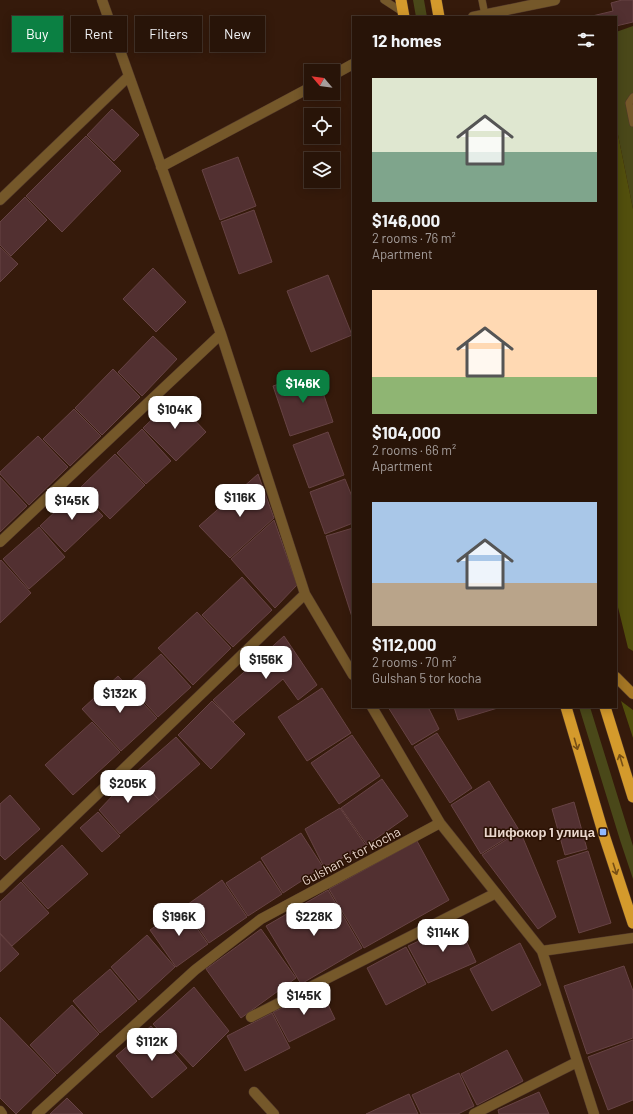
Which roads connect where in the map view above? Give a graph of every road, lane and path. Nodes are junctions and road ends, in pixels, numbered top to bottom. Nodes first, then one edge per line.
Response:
1 (102, 0) edge
2 (384, 0) edge
3 (401, 0) edge
4 (436, 0) edge
5 (482, 0) edge
6 (555, 0) edge
7 (404, 15) edge
8 (485, 15) junction
9 (439, 16) edge
10 (480, 16) edge
11 (352, 65) edge
12 (340, 71) edge
13 (129, 76) junction
14 (304, 91) edge
15 (633, 97) edge
16 (633, 123) edge
17 (162, 166) junction
18 (0, 200) edge
19 (221, 334) junction
20 (0, 542) edge
21 (305, 594) junction
22 (352, 673) edge
23 (617, 678) edge
24 (633, 694) edge
25 (373, 708) edge
26 (566, 708) edge
27 (605, 708) edge
28 (633, 797) edge
29 (440, 823) junction
30 (0, 888) edge
31 (496, 893) junction
32 (633, 923) edge
33 (633, 938) edge
34 (542, 951) junction
35 (251, 1017) dead end
36 (578, 1062) junction
37 (254, 1092) dead end
38 (0, 1112) edge
39 (2, 1114) edge
40 (37, 1114) edge
41 (274, 1114) edge
42 (474, 1114) edge
43 (594, 1114) edge

1 - 13 street
2 - 7 lane
3 - 7 highway
4 - 9 highway
5 - 8 lane
6 - 8 street
8 - 10 street
11 - 12 street
13 - 17 street
13 - 18 street
14 - 17 street
15 - 16 lane
17 - 19 street
19 - 20 street
19 - 21 street
21 - 22 street
21 - 30 street
23 - 24 main road
25 - 29 street
26 -> 32 highway
28 -> 27 highway
29 - 31 street
29 - 40 street, Gulshan 5 tor kocha
31 - 34 street
31 - 35 street
33 - 34 street
34 - 36 street
36 - 42 street
36 - 43 street
37 - 41 street
38 - 39 street

